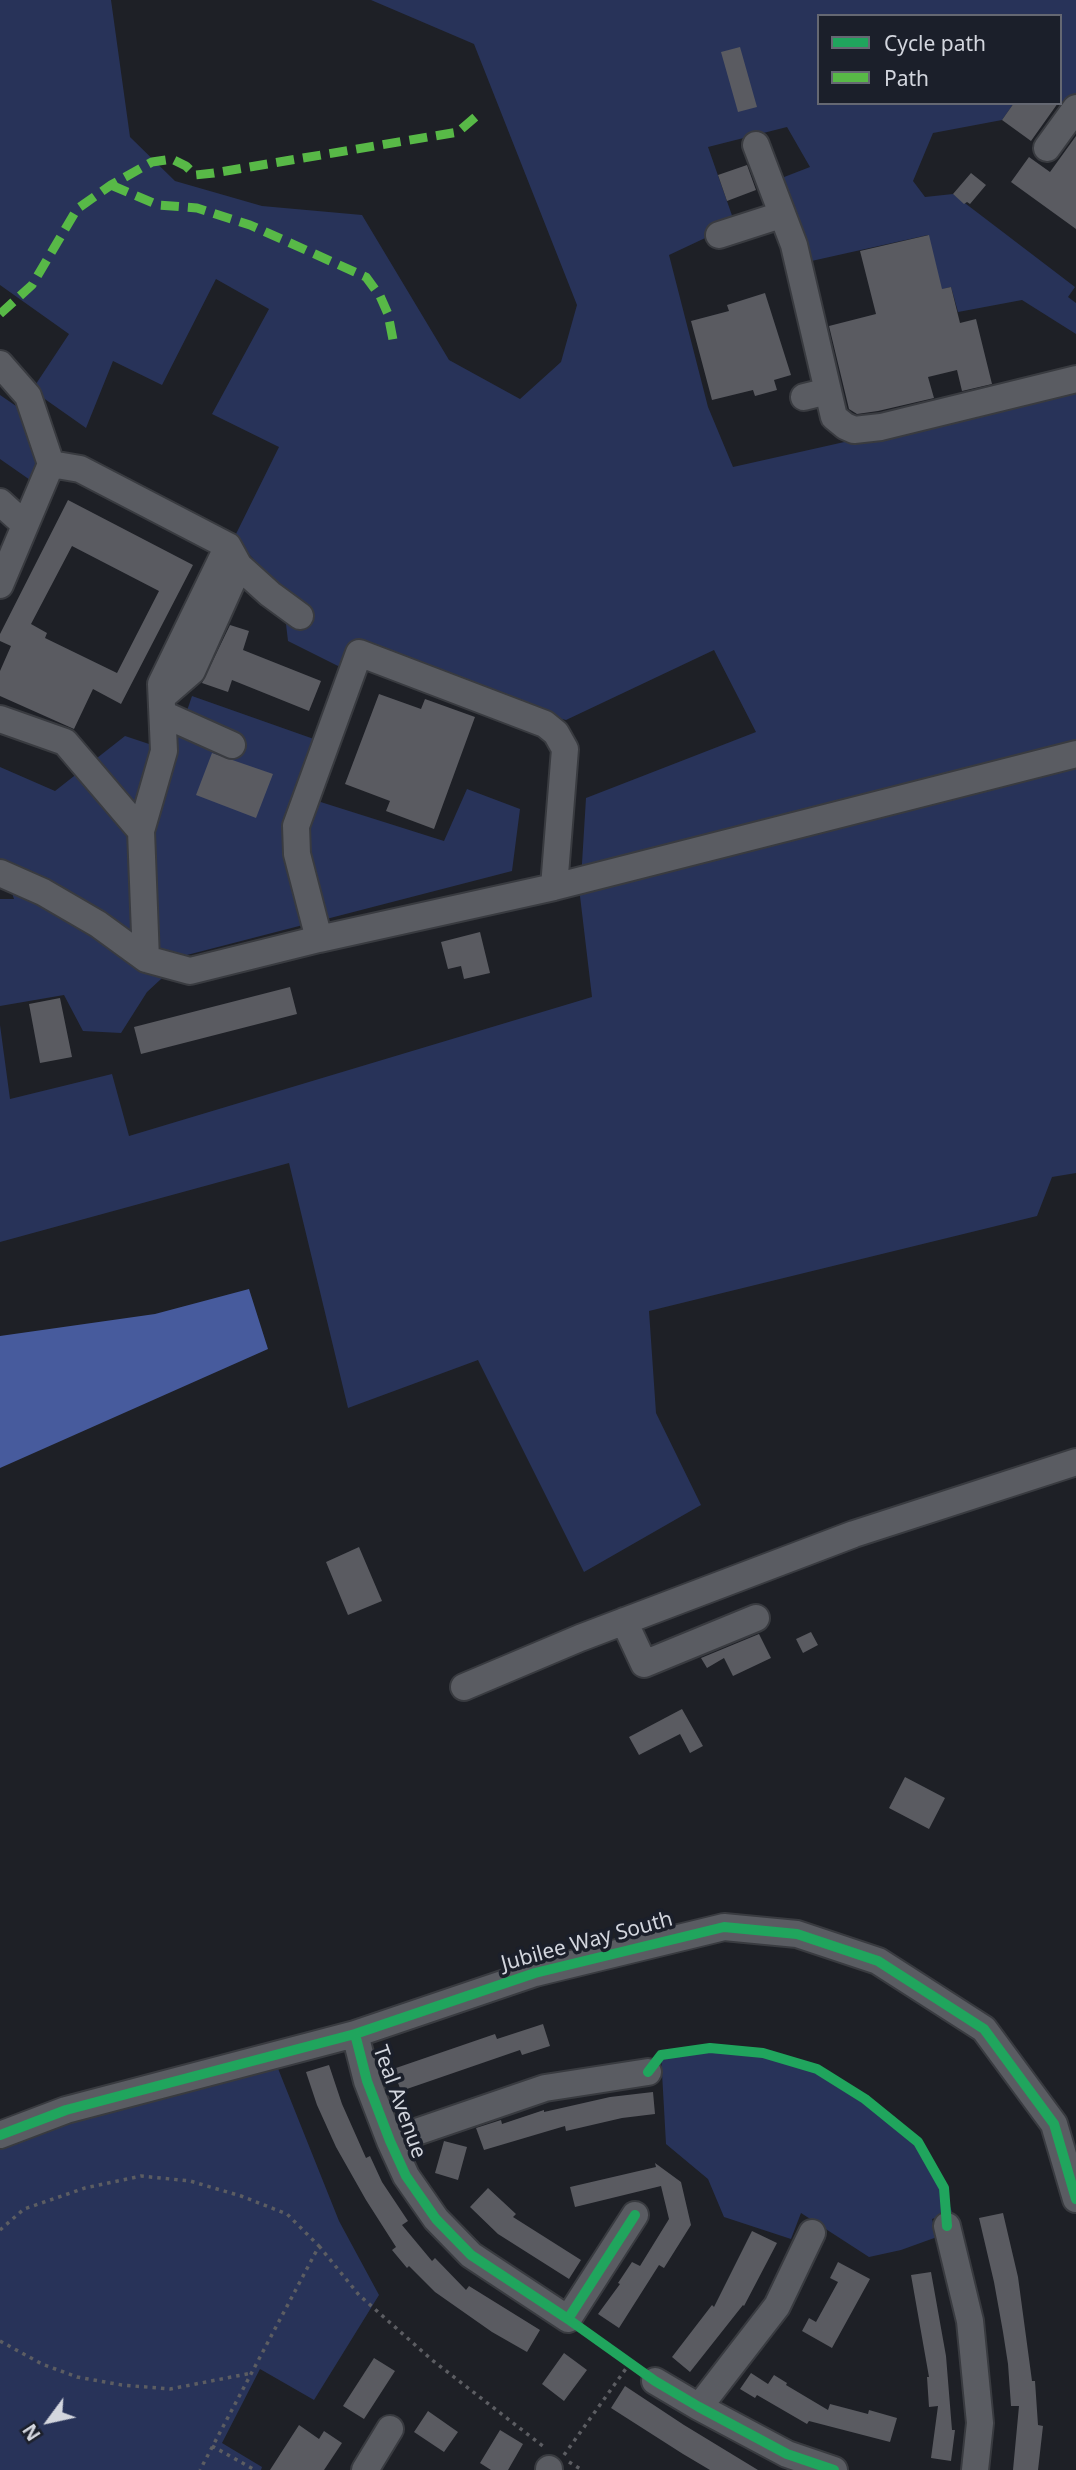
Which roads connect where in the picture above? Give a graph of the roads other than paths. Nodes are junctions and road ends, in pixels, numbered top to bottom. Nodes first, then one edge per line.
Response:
1 (1076, 108) edge
2 (756, 145) dead end
3 (1047, 148) dead end
4 (781, 215) junction
5 (719, 235) dead end
6 (0, 364) edge
7 (1076, 379) edge
8 (51, 464) junction
9 (0, 502) edge
10 (24, 524) junction
11 (234, 556) junction
12 (0, 584) edge
13 (300, 616) dead end
14 (162, 705) junction
15 (0, 719) edge
16 (232, 745) dead end
17 (1076, 754) edge
18 (142, 831) junction
19 (0, 873) edge
20 (554, 887) junction
21 (319, 939) junction
22 (146, 959) junction
23 (1076, 1462) edge
24 (756, 1618) dead end
25 (624, 1621) junction
26 (464, 1687) dead end
27 (355, 2034) junction
28 (648, 2072) road end
29 (0, 2135) edge
30 (390, 2141) junction
31 (1076, 2199) edge
32 (635, 2215) dead end
33 (947, 2226) road end
34 (812, 2232) dead end
35 (655, 2381) road end
36 (699, 2407) junction
37 (390, 2429) dead end
38 (365, 2470) edge
39 (834, 2470) edge
40 (975, 2470) edge

1 - 3 street
2 - 4 street
4 - 5 street
4 - 7 street
6 - 8 street
8 - 10 street
8 - 11 street
9 - 10 street
10 - 12 street
11 - 13 street
11 - 14 street
14 - 16 street
14 - 18 street
15 - 18 street
17 - 20 street
18 - 22 street
19 - 22 street
20 - 21 street
20 - 21 street
21 - 22 street
23 - 25 street
24 - 25 street
25 - 26 street
27 - 29 street, Jubilee Way South
27 - 30 street, Teal Avenue
27 - 31 street, Jubilee Way South
28 - 30 street
30 - 32 street, Teal Avenue
33 - 40 street
34 - 36 street
35 - 36 street
36 - 39 street
37 - 38 street

